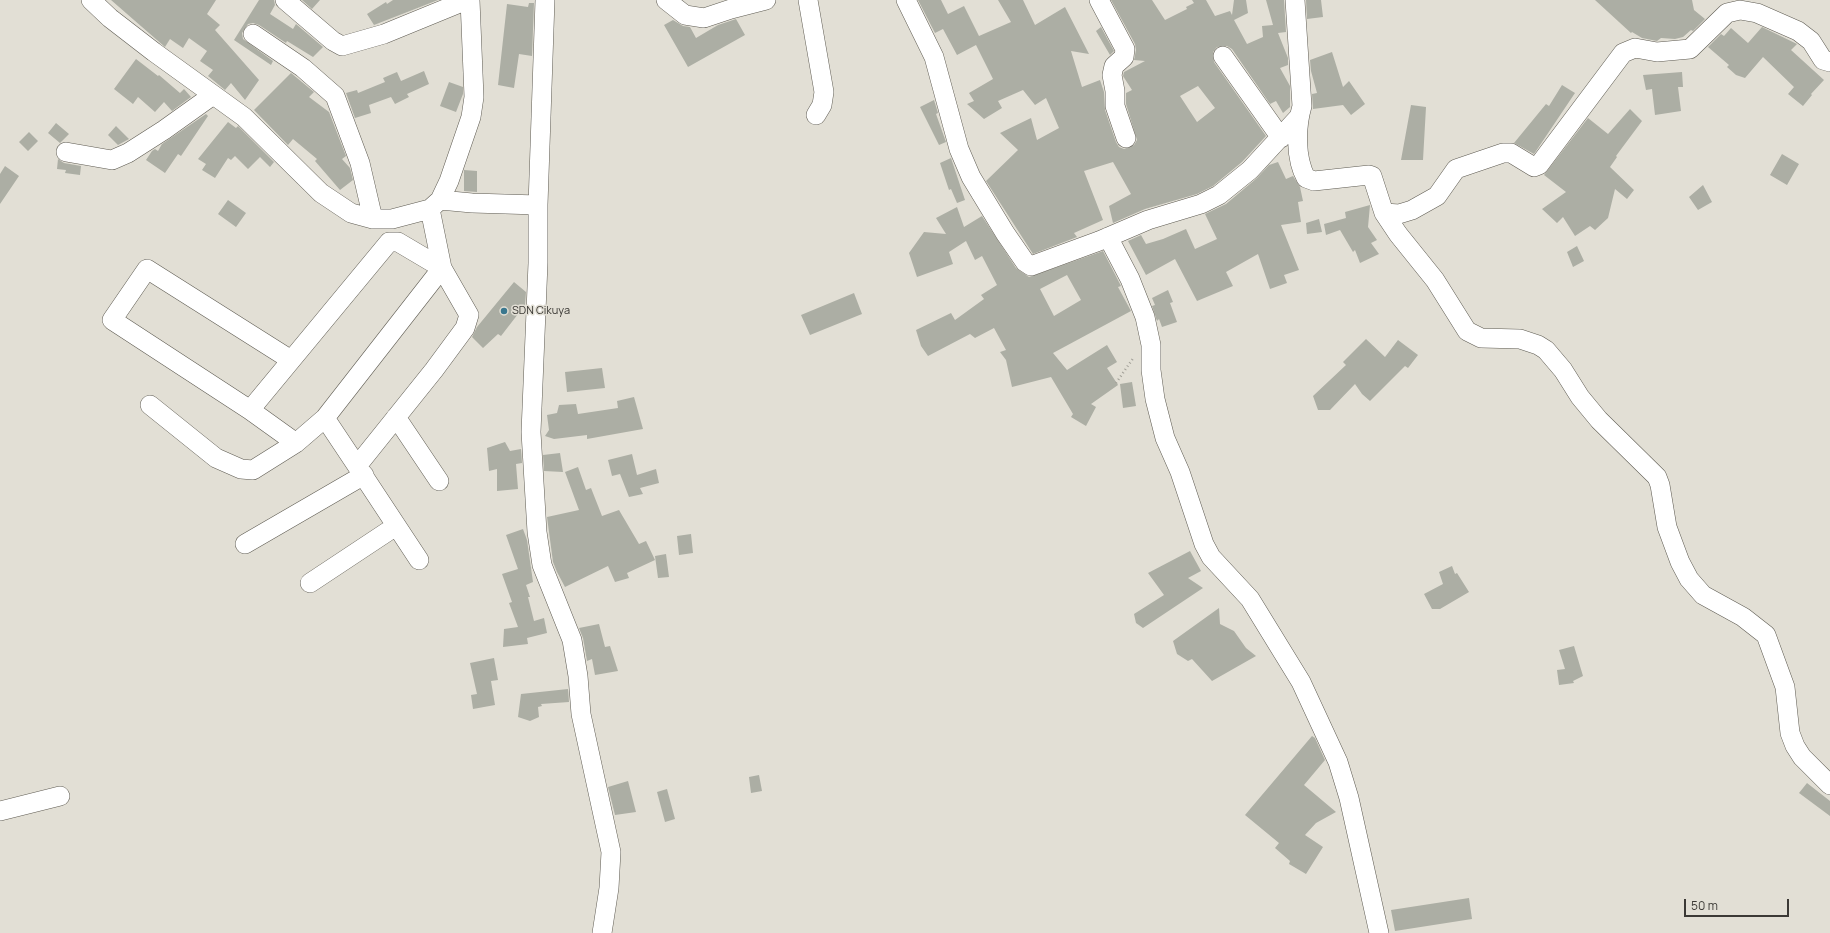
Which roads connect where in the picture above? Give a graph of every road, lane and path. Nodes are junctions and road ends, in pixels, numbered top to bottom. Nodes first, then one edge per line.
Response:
1 (91, 0) edge
2 (285, 0) edge
3 (467, 0) edge
4 (470, 0) edge
5 (545, 0) edge
6 (666, 0) edge
7 (766, 0) edge
8 (808, 0) edge
9 (906, 0) edge
10 (1099, 0) edge
11 (1295, 0) edge
12 (729, 4) edge
13 (253, 34) dead end
14 (1223, 56) dead end
15 (1830, 62) edge
16 (213, 95) junction
17 (816, 115) dead end
18 (1298, 118) junction
19 (1126, 138) dead end
20 (1281, 138) junction
21 (66, 152) dead end
22 (435, 204) junction
23 (538, 205) junction
24 (1384, 213) junction
25 (373, 219) junction
26 (1108, 237) junction
27 (442, 268) junction
28 (1151, 345) junction
29 (291, 360) junction
30 (1116, 383) dead end
31 (150, 405) dead end
32 (250, 410) junction
33 (396, 417) junction
34 (326, 418) junction
35 (296, 443) junction
36 (361, 470) junction
37 (439, 481) dead end
38 (396, 526) junction
39 (245, 544) dead end
40 (418, 560) dead end
41 (310, 583) dead end
42 (1830, 785) edge
43 (60, 796) dead end
44 (0, 811) edge
45 (602, 933) edge
46 (1379, 933) edge

1 - 16 street
2 - 3 street
4 - 22 street
5 - 23 street
6 - 12 street
7 - 12 street
8 - 17 street
9 - 26 street
10 - 19 street
11 - 18 street
13 - 25 street
14 - 20 street
15 - 24 street
16 - 21 street
16 - 25 street
18 - 20 street
18 - 24 street
20 - 26 street
22 - 23 street
22 - 25 street
22 - 27 street
23 - 45 street
24 - 42 street
26 - 28 street
27 - 29 street
27 - 33 street
27 - 34 street
28 - 30 path
28 - 46 street
29 - 32 street
29 - 32 street
31 - 35 street
32 - 35 street
33 - 36 street
33 - 37 street
34 - 35 street
34 - 36 street
36 - 38 street
36 - 39 street
38 - 40 street
38 - 41 street
43 - 44 street

